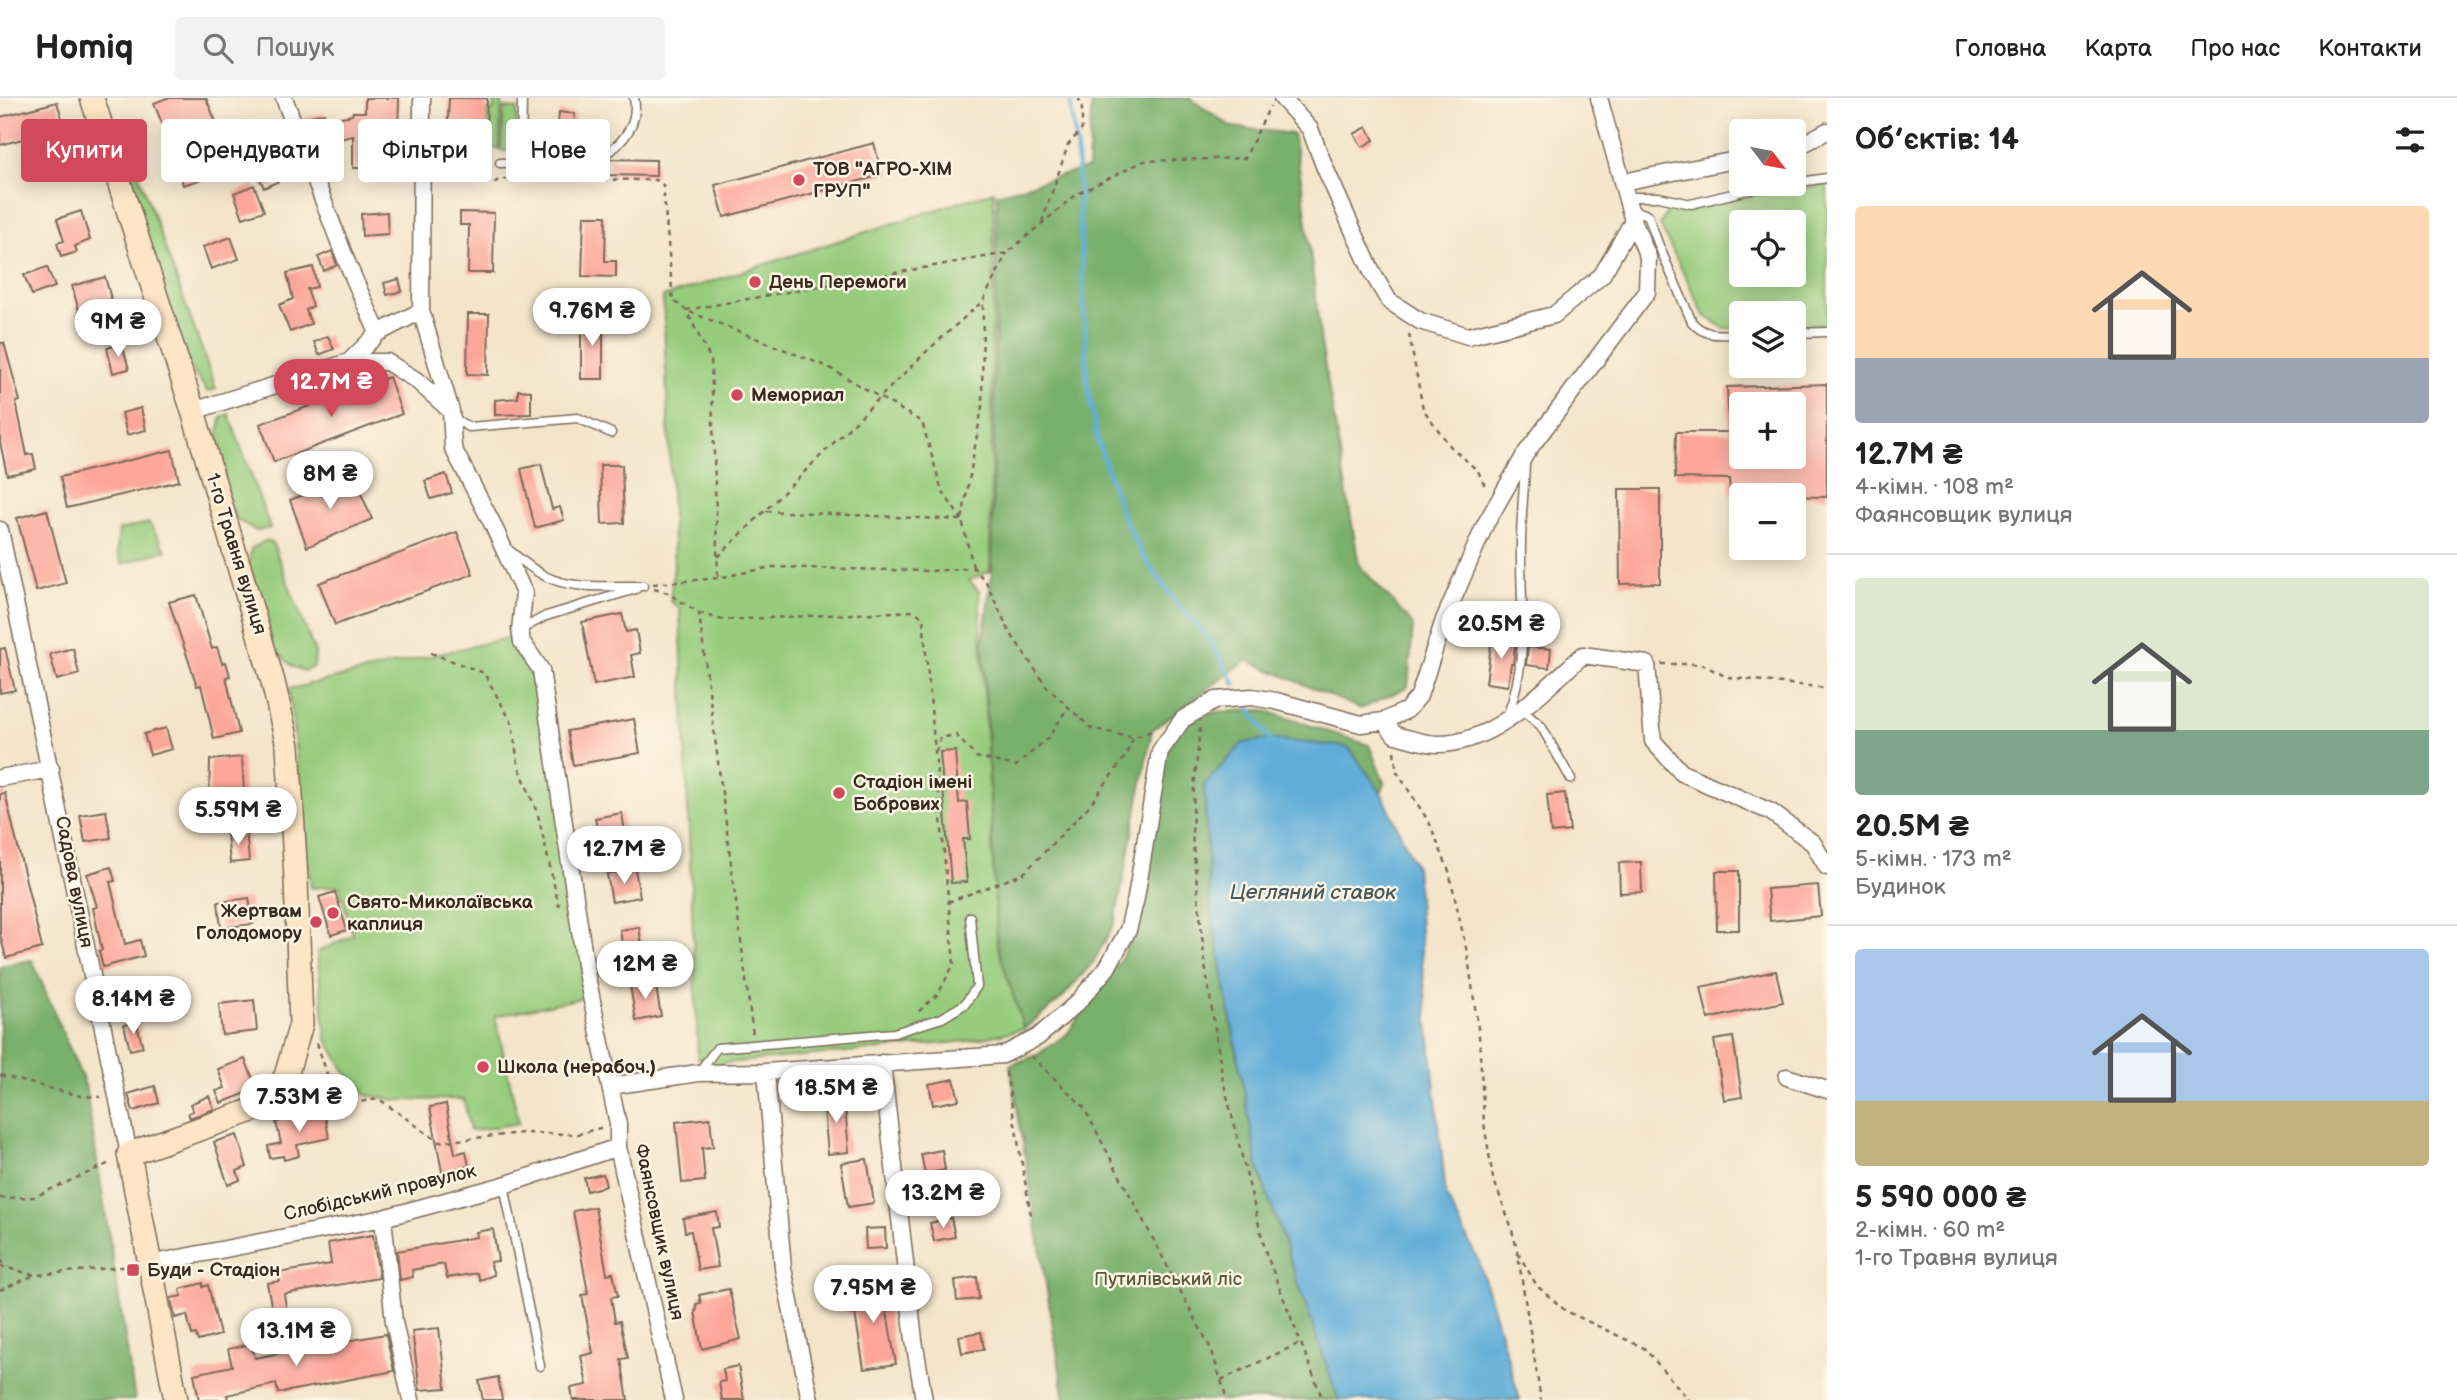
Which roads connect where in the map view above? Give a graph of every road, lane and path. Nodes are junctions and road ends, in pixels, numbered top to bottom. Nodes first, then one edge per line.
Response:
1 (92, 98) edge
2 (284, 98) edge
3 (422, 98) edge
4 (522, 98) edge
5 (635, 98) edge
6 (1079, 98) edge
7 (1274, 98) edge
8 (1282, 98) edge
9 (1599, 98) edge
10 (522, 119) edge
11 (1827, 131) edge
12 (1806, 142) edge
13 (610, 150) edge
14 (500, 163) dead end
15 (506, 163) edge
16 (1729, 164) edge
17 (1827, 178) edge
18 (1806, 181) edge
19 (494, 183) dead end
20 (1729, 195) edge
21 (1628, 202) junction
22 (1042, 222) junction
23 (1007, 253) junction
24 (983, 301) junction
25 (1389, 301) junction
26 (686, 310) junction
27 (421, 311) junction
28 (1827, 332) edge
29 (1806, 333) edge
30 (378, 334) junction
31 (1729, 334) edge
32 (349, 362) junction
33 (880, 397) junction
34 (193, 411) junction
35 (451, 411) junction
36 (611, 433) dead end
37 (1526, 453) junction
38 (1496, 507) junction
39 (764, 511) junction
40 (962, 520) junction
41 (492, 523) junction
42 (0, 530) edge
43 (718, 557) junction
44 (974, 568) junction
45 (719, 578) junction
46 (668, 582) dead end
47 (643, 586) junction
48 (699, 613) junction
49 (520, 630) junction
50 (431, 653) dead end
51 (1647, 664) junction
52 (1827, 688) edge
53 (1068, 707) junction
54 (1202, 708) junction
55 (1522, 710) junction
56 (1183, 719) junction
57 (1384, 720) junction
58 (1505, 722) junction
59 (1395, 736) junction
60 (1133, 738) junction
61 (936, 756) junction
62 (51, 769) junction
63 (0, 778) edge
64 (1571, 779) dead end
65 (1827, 867) edge
66 (948, 902) junction
67 (562, 914) dead end
68 (970, 917) dead end
69 (894, 1032) junction
70 (308, 1033) junction
71 (754, 1045) junction
72 (1021, 1047) junction
73 (1003, 1055) junction
74 (882, 1063) junction
75 (766, 1072) junction
76 (698, 1073) junction
77 (0, 1075) edge
78 (1787, 1077) dead end
79 (611, 1086) junction
80 (1827, 1090) edge
81 (118, 1099) junction
82 (618, 1124) junction
83 (618, 1147) junction
84 (130, 1154) junction
85 (504, 1185) junction
86 (0, 1198) edge
87 (1031, 1216) dead end
88 (383, 1218) junction
89 (1517, 1249) junction
90 (0, 1261) edge
91 (149, 1264) junction
92 (0, 1266) edge
93 (10, 1269) junction
94 (35, 1275) junction
95 (0, 1290) edge
96 (1300, 1343) junction
97 (540, 1366) dead end
98 (1221, 1380) junction
99 (176, 1400) edge
100 (411, 1400) edge
101 (674, 1400) edge
102 (810, 1400) edge
103 (924, 1400) edge
104 (1227, 1400) edge
105 (1323, 1400) edge
106 (1541, 1400) edge
107 (1689, 1400) edge

1 - 34 street, 1-го Травня вулиця
2 - 30 street
3 - 27 street
4 - 10 lane
5 - 13 lane
6 - 22 path
7 - 22 path
8 - 25 street
9 - 21 street
11 - 12 street
14 - 15 lane
16 - 21 street
17 - 18 lane
19 - 26 path
20 - 21 lane
21 - 25 street
21 - 31 lane
21 - 37 street
22 - 23 path
23 - 24 path
23 - 26 path
24 - 33 path
24 - 40 path
25 - 38 path
26 - 33 path
26 - 43 path
27 - 30 street
27 - 35 street
28 - 29 lane
30 - 32 street
32 - 34 street
32 - 35 street
33 - 39 path
33 - 40 path
34 - 70 street, 1-го Травня вулиця
35 - 36 lane
35 - 41 street
37 - 38 street
37 - 58 lane
38 - 57 street
39 - 40 path
39 - 43 path
40 - 44 path
41 - 47 lane
41 - 49 street
42 - 62 street, Садова вулиця
43 - 45 path
44 - 45 path
44 - 53 path
45 - 46 path
47 - 48 path
47 - 49 lane
48 - 61 path
48 - 71 path
49 - 79 street, Фаянсовщик вулиця
50 - 67 path
51 - 52 path
51 - 55 street
51 - 65 street
53 - 60 path
53 - 61 path
54 - 56 street
54 - 57 street
54 - 96 path
55 - 58 street
55 - 64 lane
56 - 60 path
56 - 72 street
57 - 59 street
58 - 59 street
59 - 89 path
60 - 66 path
61 - 66 path
62 - 63 street
62 - 81 street, Садова вулиця
66 - 69 path
68 - 69 lane
69 - 71 lane
70 - 82 path
70 - 84 street, 1-го Травня вулиця
71 - 76 lane
72 - 73 street
72 - 98 path
73 - 74 street
73 - 87 path
74 - 75 street
74 - 103 street
75 - 76 street
75 - 102 street
76 - 79 street
77 - 81 path
78 - 80 street
79 - 82 street, Фаянсовщик вулиця
81 - 84 street, Садова вулиця
82 - 83 street, Фаянсовщик вулиця
83 - 85 street, Слобідський провулок
83 - 101 street, Фаянсовщик вулиця
84 - 86 path
84 - 91 street, Садова вулиця
85 - 88 street, Слобідський провулок
85 - 97 lane
88 - 91 street, Слобідський провулок
88 - 100 street
89 - 106 path
89 - 107 path
90 - 93 path
91 - 94 path
91 - 99 street, Садова вулиця
92 - 93 path
93 - 94 path
94 - 95 path
96 - 98 path
96 - 105 path
98 - 104 path

